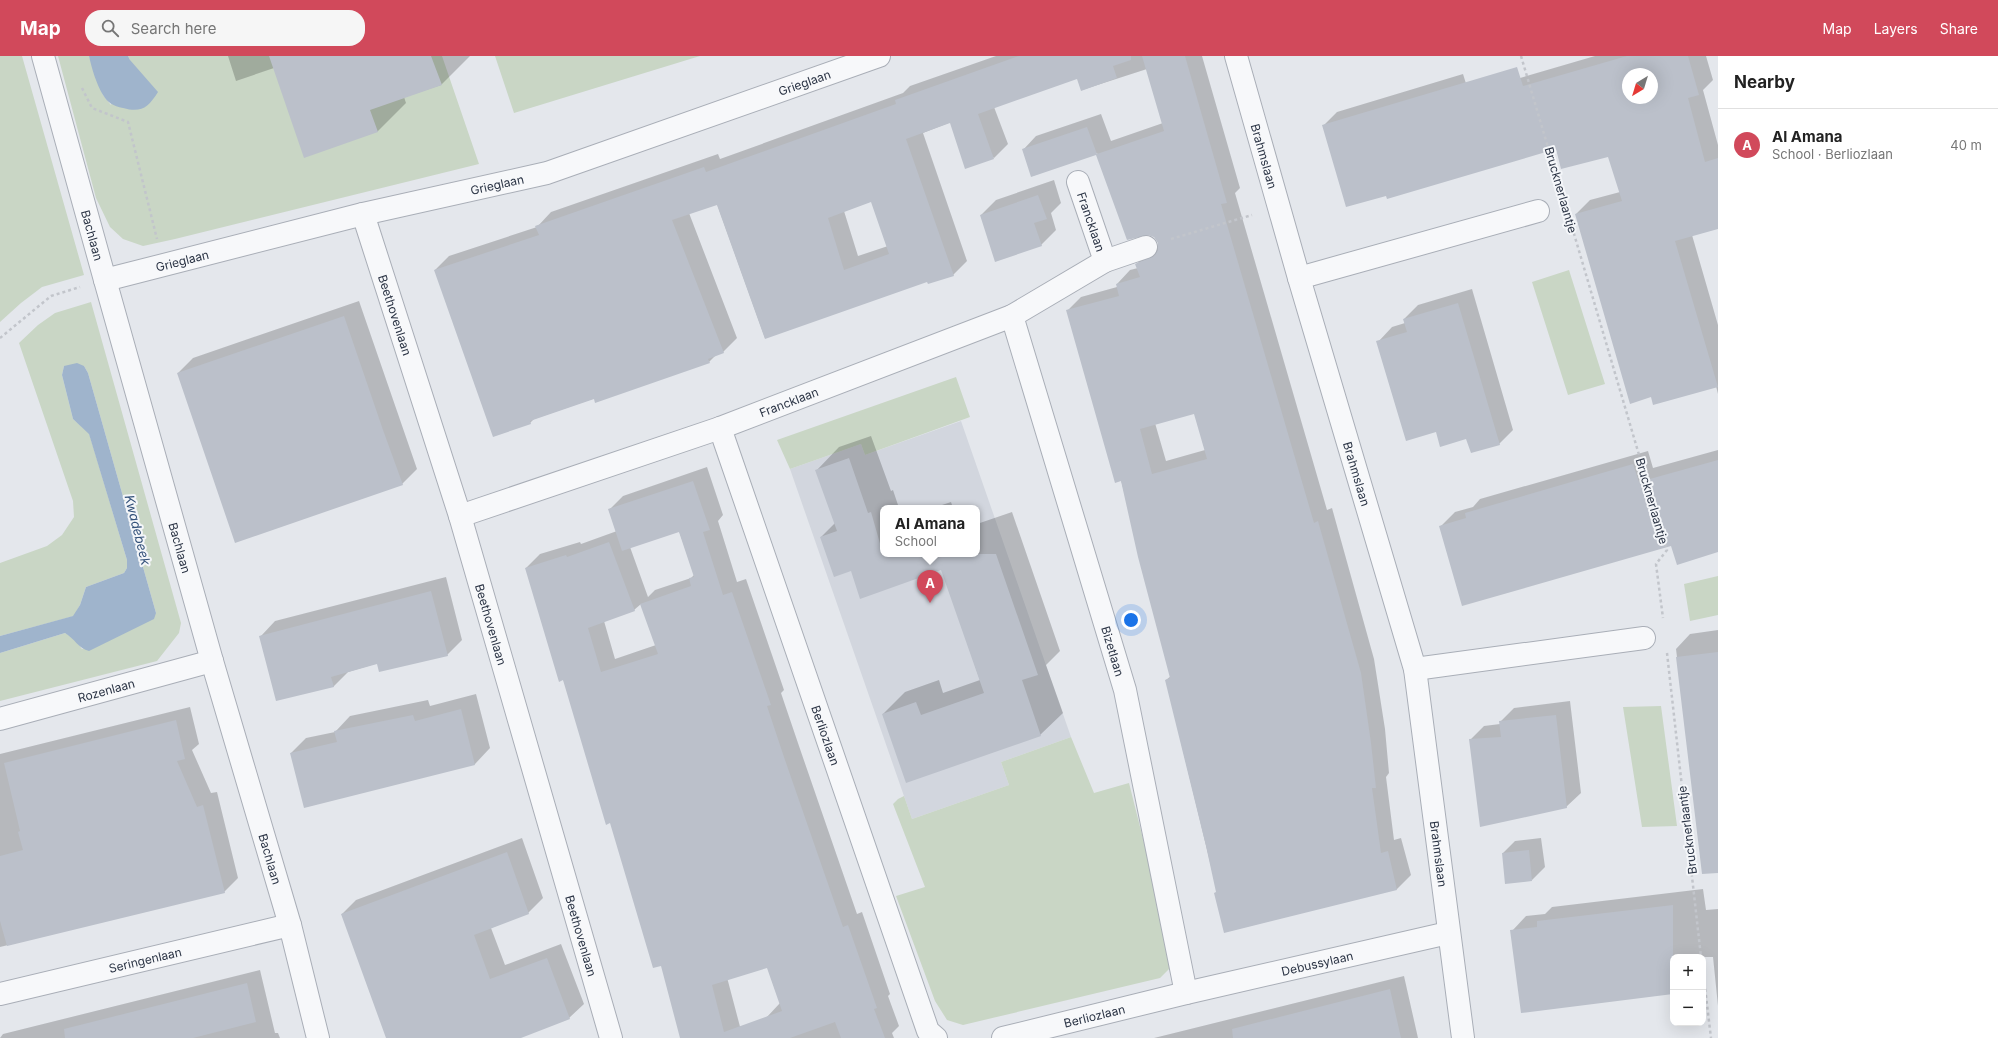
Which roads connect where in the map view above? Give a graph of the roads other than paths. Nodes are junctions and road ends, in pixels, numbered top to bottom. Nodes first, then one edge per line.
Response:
1 (43, 56) edge
2 (879, 56) edge
3 (1236, 56) edge
4 (1078, 182) dead end
5 (1538, 210) dead end
6 (362, 214) junction
7 (1146, 247) road end
8 (1105, 261) junction
9 (1299, 278) junction
10 (105, 280) junction
11 (1012, 316) junction
12 (720, 428) junction
13 (460, 516) junction
14 (1644, 638) dead end
15 (212, 661) junction
16 (1414, 669) junction
17 (0, 719) edge
18 (290, 925) junction
19 (1448, 933) junction
20 (1186, 993) junction
21 (0, 994) edge
22 (318, 1038) edge
23 (611, 1038) edge
24 (936, 1038) edge
25 (1003, 1038) edge
26 (1463, 1038) edge

1 - 10 street, Bachlaan
2 - 6 street, Grieglaan
3 - 9 street, Brahmslaan
4 - 8 street, Francklaan
5 - 9 street
6 - 10 street, Grieglaan
6 - 13 street, Beethovenlaan
7 - 8 street, Francklaan
8 - 11 street, Francklaan
9 - 16 street, Brahmslaan
10 - 15 street, Bachlaan
11 - 12 street, Francklaan
11 - 20 street, Bizetlaan
12 - 13 street, Francklaan
12 - 24 street, Berliozlaan
13 - 23 street, Beethovenlaan
14 - 16 street
15 - 17 street, Rozenlaan
15 - 18 street, Bachlaan
16 - 19 street, Brahmslaan
18 - 21 street, Seringenlaan
18 - 22 street, Bachlaan
19 - 20 street, Debussylaan
19 - 26 street, Brahmslaan
20 - 25 street, Berliozlaan

